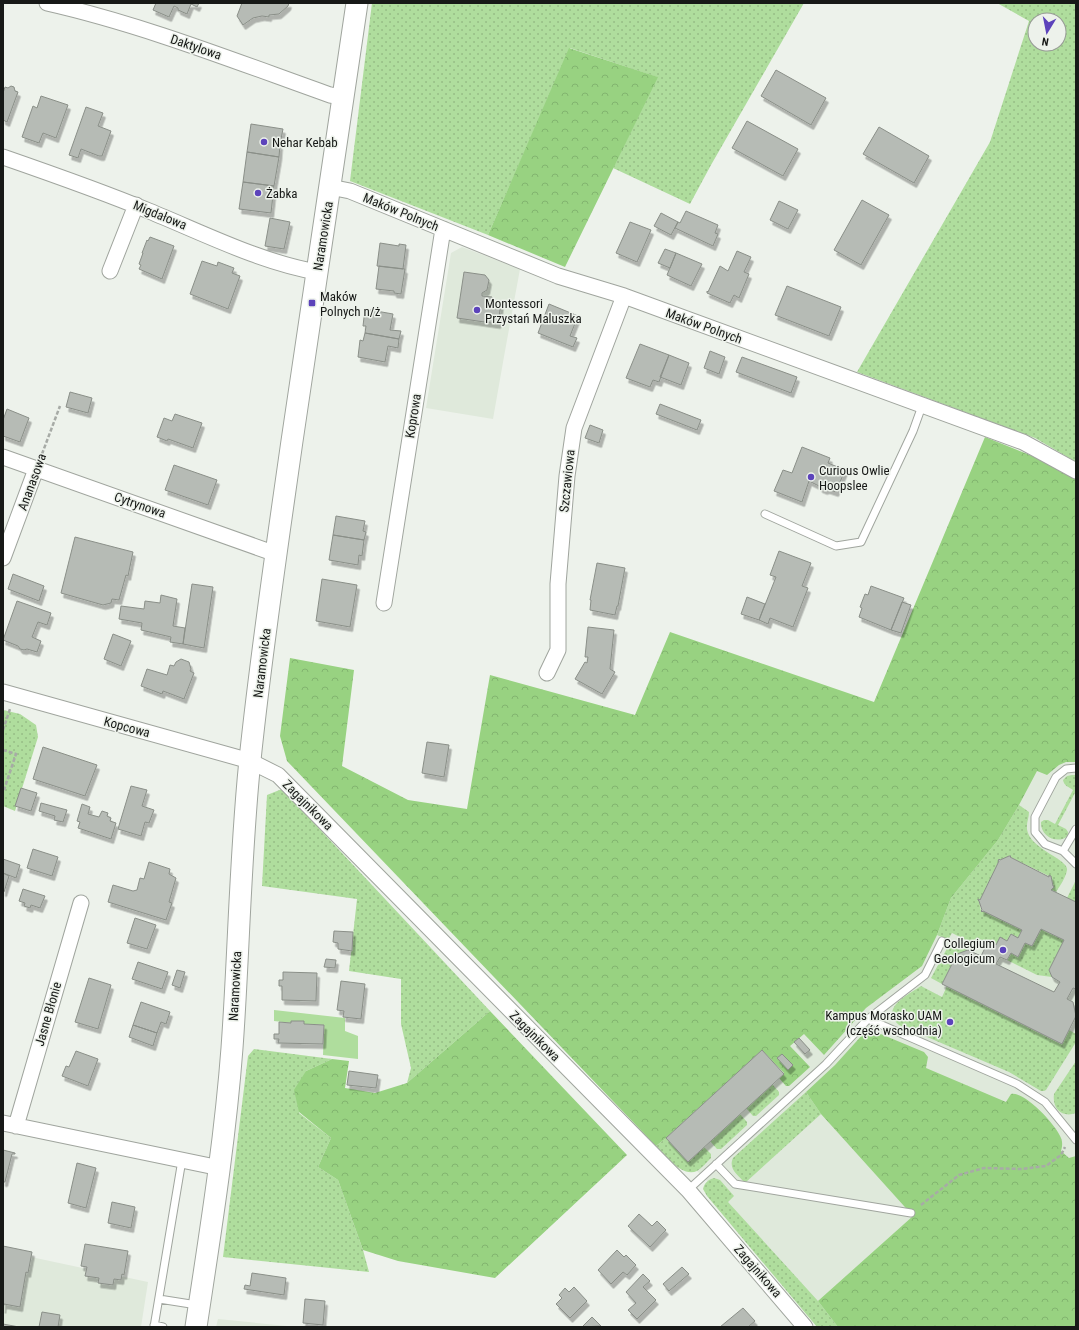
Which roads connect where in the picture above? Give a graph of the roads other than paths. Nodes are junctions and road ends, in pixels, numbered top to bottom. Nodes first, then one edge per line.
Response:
1 (47, 3) edge
2 (358, 3) edge
3 (343, 97) junction
4 (3, 157) edge
5 (330, 187) junction
6 (136, 205) junction
7 (443, 229) junction
8 (110, 272) dead end
9 (317, 272) junction
10 (624, 296) junction
11 (922, 406) junction
12 (3, 457) edge
13 (36, 469) junction
14 (1076, 471) edge
15 (765, 514) dead end
16 (276, 554) junction
17 (3, 558) edge
18 (384, 603) dead end
19 (547, 673) dead end
20 (9, 694) edge
21 (250, 761) junction
22 (1076, 768) edge
23 (1076, 829) edge
24 (1063, 851) junction
25 (1076, 864) edge
26 (81, 903) dead end
27 (942, 941) dead end
28 (868, 1019) junction
29 (9, 1125) edge
30 (1074, 1138) edge
31 (182, 1160) junction
32 (716, 1164) junction
33 (220, 1168) junction
34 (688, 1190) junction
35 (911, 1213) road end
36 (158, 1298) junction
37 (199, 1305) junction
38 (154, 1326) edge
39 (163, 1327) edge
40 (196, 1327) edge
41 (805, 1327) edge

1 - 3 street, Daktylowa
2 - 3 street, Naramowicka
3 - 5 street, Naramowicka
4 - 6 street, Migdałowa
5 - 7 street, Maków Polnych
5 - 9 street, Naramowicka
6 - 8 street
6 - 9 street, Migdałowa
7 - 10 street, Maków Polnych
7 - 18 street, Koprowa
9 - 16 street, Naramowicka
10 - 11 street, Maków Polnych
10 - 19 street, Szczawiowa
11 - 14 street, Maków Polnych
11 - 15 lane
12 - 13 street, Cytrynowa
13 - 16 street, Cytrynowa
13 - 17 street, Ananasowa
16 - 21 street, Naramowicka
20 - 21 street, Kopcowa
21 - 33 street, Naramowicka
21 - 34 street, Zagajnikowa
22 - 24 lane
23 - 24 lane
24 - 25 lane
26 - 29 street, Jasne Błonie
27 - 28 lane
28 - 30 lane
28 - 32 lane
29 - 31 street, Jasne Błonie
31 - 33 street, Jasne Błonie
31 - 36 lane
32 - 34 lane
32 - 35 lane
33 - 37 street, Naramowicka
34 - 41 street, Zagajnikowa
36 - 37 lane
36 - 38 lane
37 - 40 street, Naramowicka
38 - 39 lane

